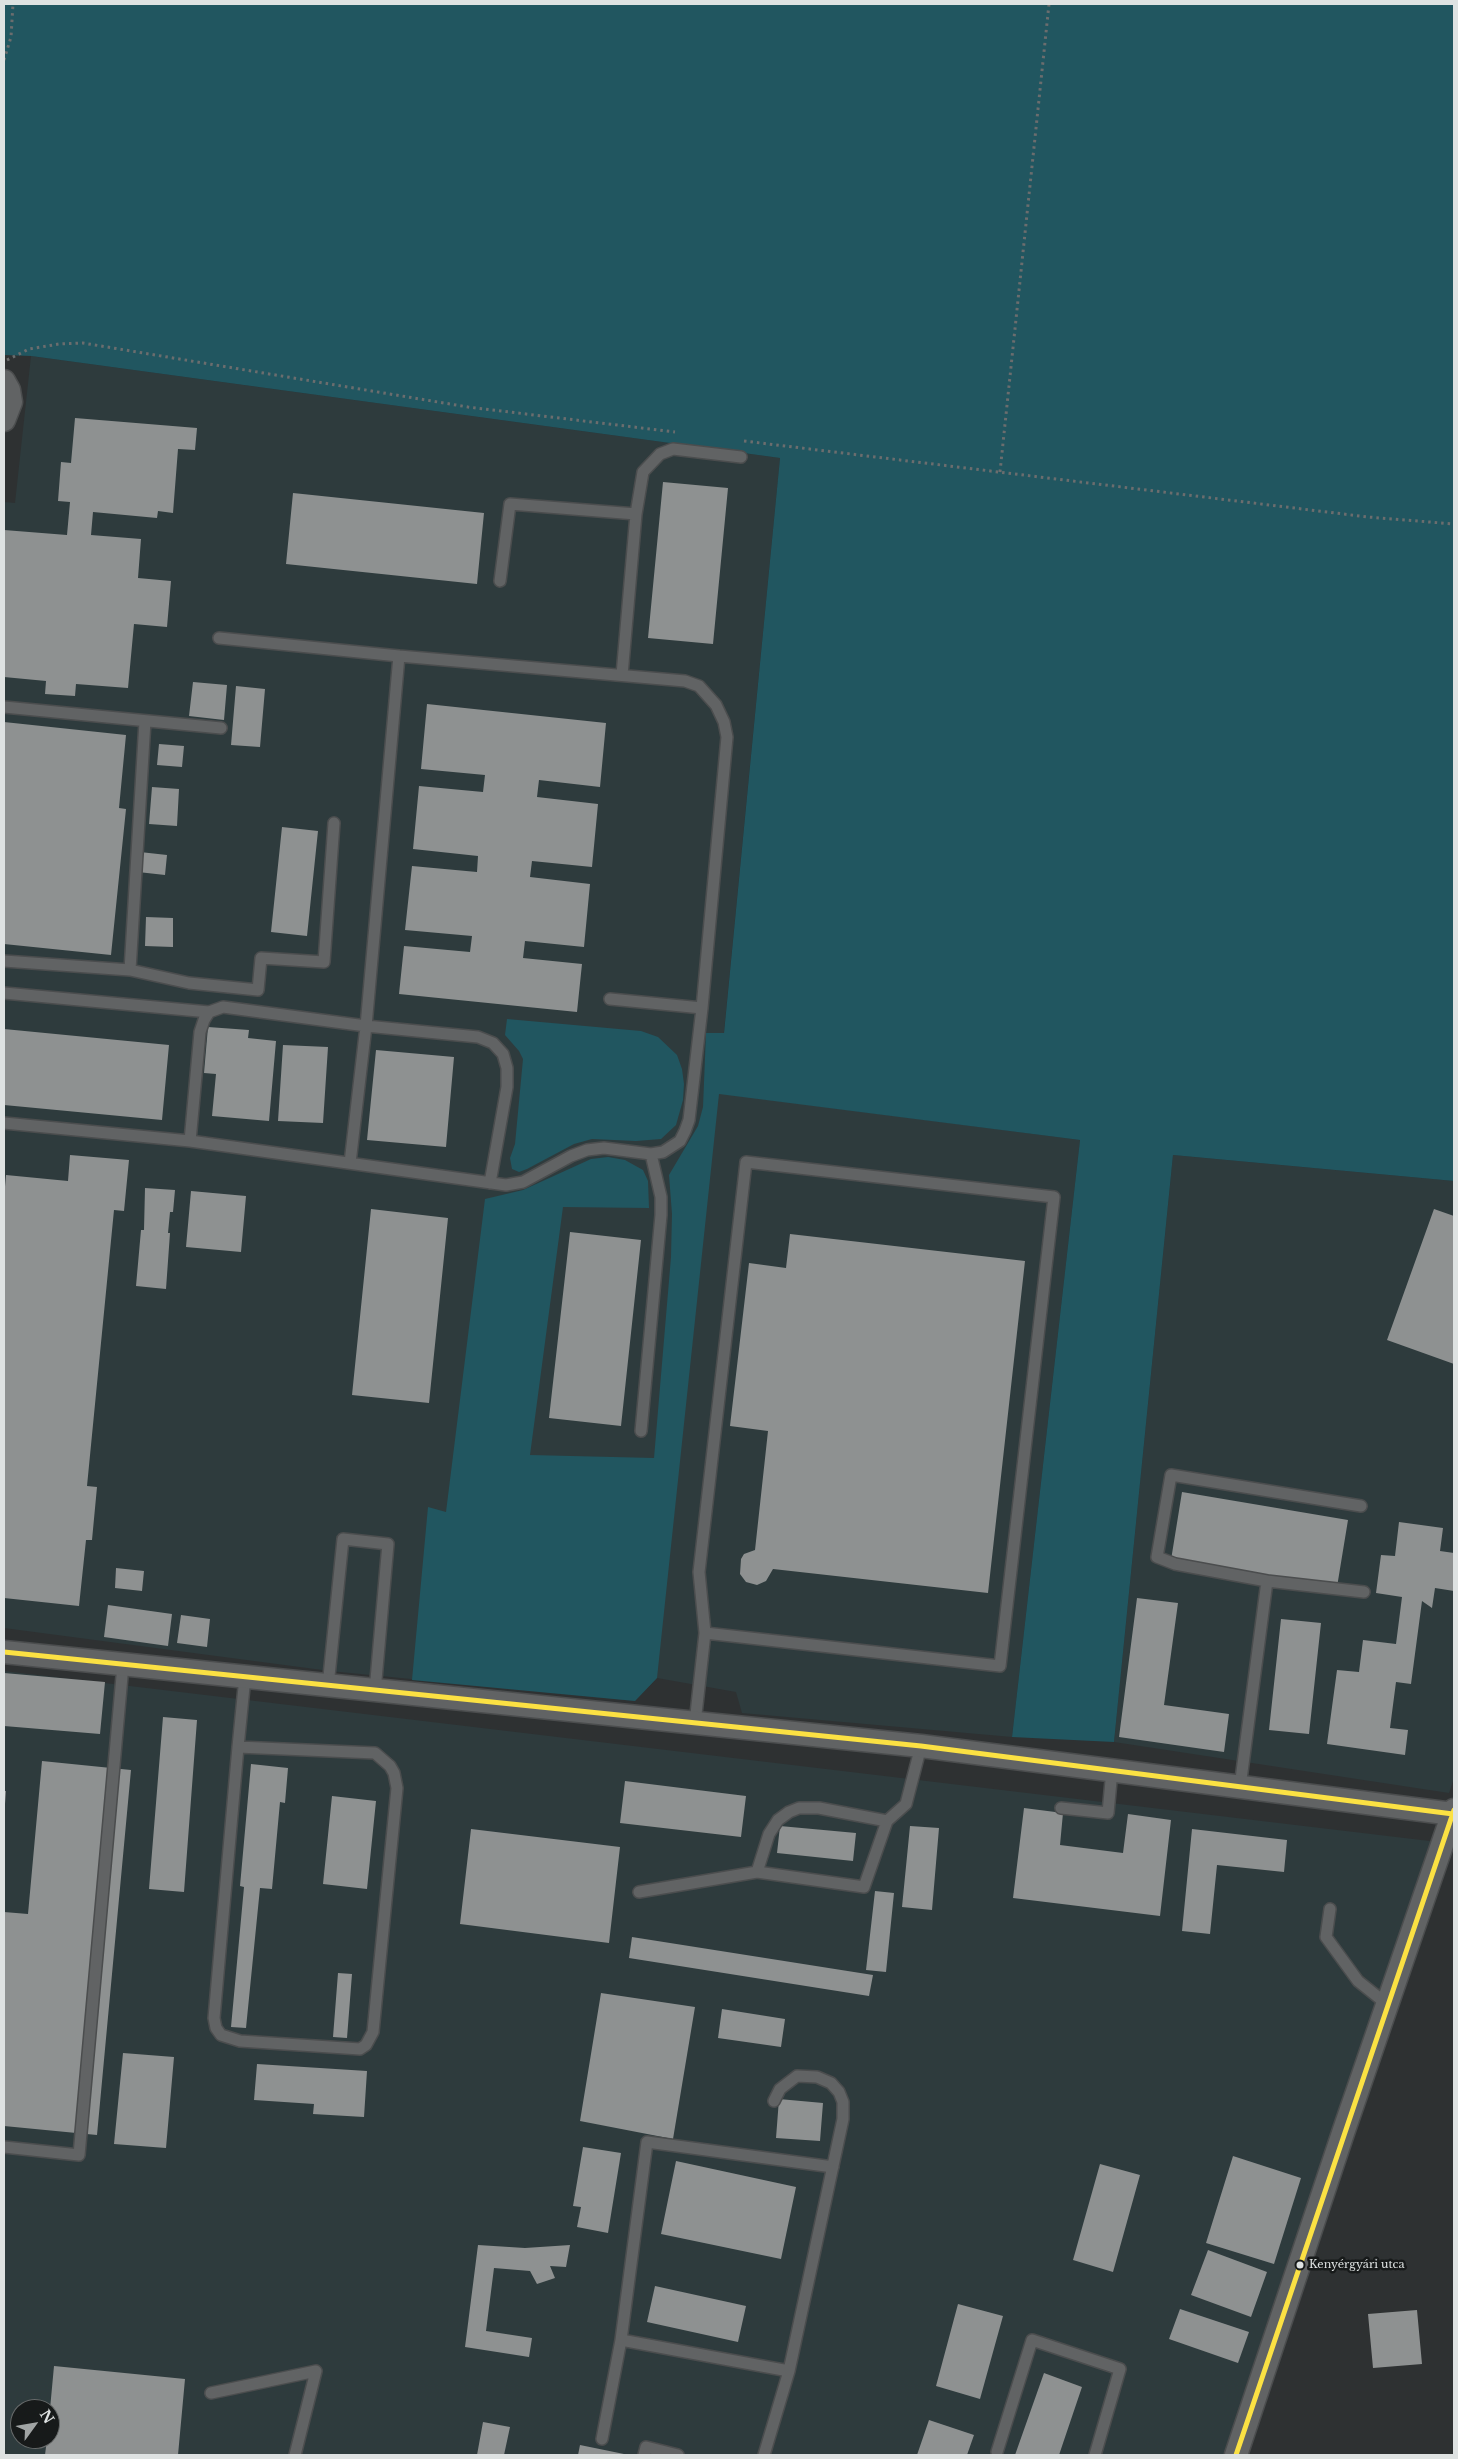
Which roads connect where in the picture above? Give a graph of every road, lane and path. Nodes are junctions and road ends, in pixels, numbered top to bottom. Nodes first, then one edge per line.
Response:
1 (12, 4) edge
2 (1049, 4) edge
3 (4, 60) edge
4 (4, 362) edge
5 (4, 381) edge
6 (4, 420) edge
7 (685, 433) dead end
8 (734, 439) dead end
9 (741, 456) dead end
10 (1000, 472) junction
11 (636, 514) junction
12 (1454, 524) edge
13 (500, 582) dead end
14 (219, 638) dead end
15 (399, 656) junction
16 (622, 675) junction
17 (4, 707) edge
18 (146, 721) junction
19 (221, 728) dead end
20 (334, 824) dead end
21 (4, 960) edge
22 (130, 970) junction
23 (4, 992) edge
24 (610, 999) dead end
25 (702, 1008) junction
26 (209, 1012) junction
27 (366, 1026) junction
28 (4, 1123) edge
29 (190, 1141) junction
30 (652, 1154) junction
31 (350, 1163) junction
32 (490, 1183) junction
33 (641, 1431) dead end
34 (1361, 1506) dead end
35 (1266, 1581) junction
36 (1364, 1592) dead end
37 (705, 1633) junction
38 (4, 1652) edge
39 (123, 1665) junction
40 (244, 1678) junction
41 (328, 1686) junction
42 (375, 1691) junction
43 (696, 1723) junction
44 (921, 1746) junction
45 (238, 1747) junction
46 (1112, 1770) junction
47 (1240, 1787) junction
48 (1061, 1808) dead end
49 (1454, 1812) edge
50 (887, 1821) junction
51 (757, 1872) junction
52 (640, 1892) dead end
53 (1330, 1909) dead end
54 (1388, 2005) junction
55 (774, 2101) dead end
56 (4, 2147) edge
57 (833, 2166) junction
58 (621, 2340) junction
59 (789, 2371) junction
60 (211, 2393) dead end
61 (602, 2439) dead end
62 (997, 2452) dead end
63 (295, 2455) edge
64 (644, 2455) edge
65 (678, 2455) edge
66 (764, 2455) edge
67 (1094, 2455) edge
68 (1236, 2455) edge

1 - 3 path
2 - 10 path
4 - 7 path
5 - 6 street
8 - 10 path
9 - 11 lane
10 - 12 path
11 - 13 lane
11 - 16 lane
14 - 15 lane
15 - 16 lane
15 - 27 lane
16 - 25 lane
17 - 18 lane
18 - 19 lane
18 - 22 lane
20 - 22 lane
21 - 22 lane
23 - 26 lane
24 - 25 lane
25 - 30 lane
26 - 27 lane
26 - 29 lane
27 - 31 lane
27 - 32 lane
28 - 29 lane
29 - 31 lane
30 - 32 lane
30 - 33 lane
31 - 32 lane
34 - 35 lane
35 - 36 lane
35 - 47 lane
37 - 37 lane
37 - 43 lane
38 - 39 street
39 - 40 street
39 - 56 lane
40 - 41 street
40 - 45 lane
41 - 42 street
41 - 42 lane
42 - 43 street
43 - 44 street
44 - 46 street
44 - 50 lane
45 - 45 lane
46 - 47 street
46 - 48 lane
47 - 49 street
49 - 54 street
50 - 51 lane
50 - 51 lane
51 - 52 lane
53 - 54 lane
54 - 68 street
55 - 57 lane
57 - 58 lane
57 - 59 lane
58 - 59 lane
58 - 61 lane
59 - 66 lane
60 - 63 lane
62 - 67 lane
64 - 65 lane

